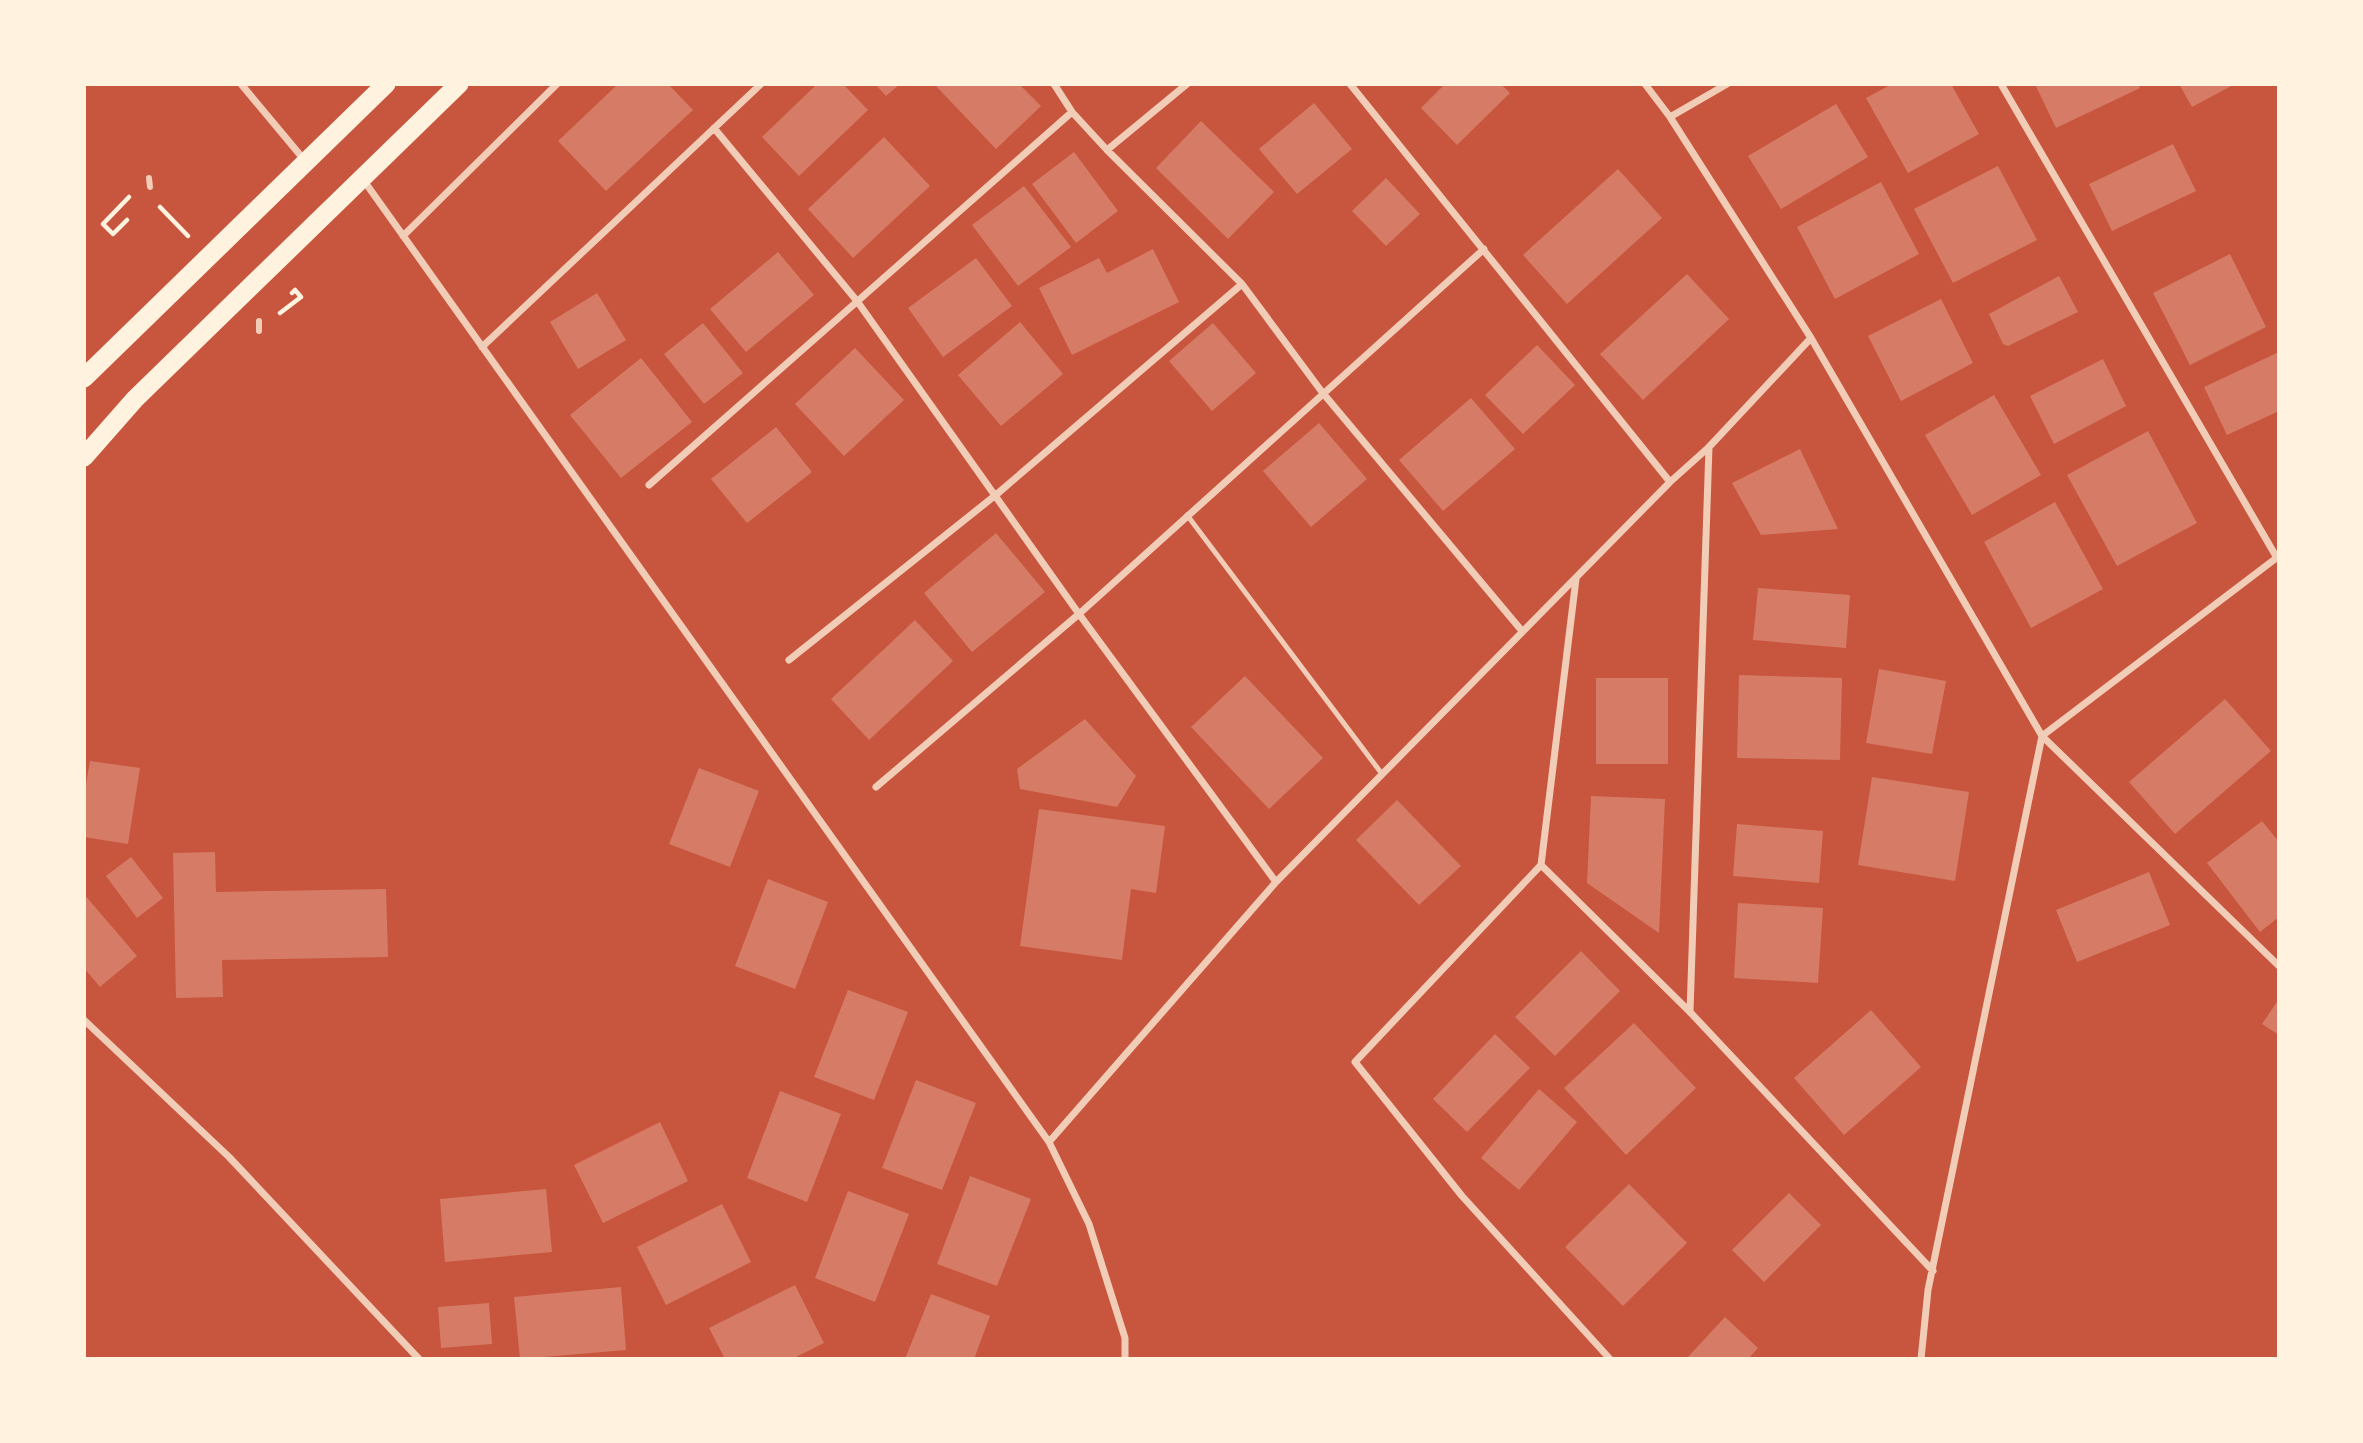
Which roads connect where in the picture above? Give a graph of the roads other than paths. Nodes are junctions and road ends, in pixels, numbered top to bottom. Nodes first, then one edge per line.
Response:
1 (241, 84) edge
2 (386, 84) edge
3 (458, 84) edge
4 (557, 84) edge
5 (761, 84) edge
6 (1054, 84) edge
7 (1187, 84) edge
8 (1350, 84) edge
9 (1645, 84) edge
10 (1727, 84) edge
11 (2001, 84) edge
12 (1072, 113) junction
13 (1670, 117) junction
14 (714, 128) junction
15 (1107, 150) junction
16 (306, 162) junction
17 (149, 178) dead end
18 (362, 178) junction
19 (150, 187) dead end
20 (403, 236) junction
21 (1484, 249) junction
22 (1242, 284) junction
23 (857, 301) junction
24 (259, 321) dead end
25 (259, 331) dead end
26 (1811, 338) junction
27 (482, 347) junction
28 (84, 378) edge
29 (1322, 392) junction
30 (1709, 447) junction
31 (84, 457) edge
32 (1670, 482) junction
33 (649, 485) dead end
34 (997, 494) junction
35 (1187, 516) junction
36 (2278, 557) edge
37 (1576, 578) junction
38 (1079, 614) junction
39 (1522, 631) junction
40 (789, 660) dead end
41 (2042, 736) junction
42 (1382, 774) junction
43 (876, 786) dead end
44 (1541, 865) junction
45 (1276, 881) junction
46 (2279, 967) edge
47 (1690, 1012) junction
48 (84, 1020) edge
49 (1049, 1142) junction
50 (1933, 1271) junction
51 (419, 1359) edge
52 (1125, 1359) edge
53 (1610, 1359) edge
54 (1921, 1359) edge

1 - 16 street
2 - 16 highway
3 - 18 highway
4 - 20 street
5 - 14 street
6 - 12 street
7 - 15 street
8 - 21 street
9 - 13 street
10 - 13 street
11 - 36 street
12 - 15 street
12 - 23 street
13 - 26 street
14 - 23 street
14 - 27 street
15 - 22 street
16 - 28 highway
17 - 19 street
18 - 20 street
18 - 31 highway
20 - 27 street
21 - 29 street
21 - 32 street
22 - 29 street
22 - 34 street
23 - 33 street
23 - 34 street
24 - 25 street
26 - 30 street
26 - 41 street
27 - 49 street
29 - 35 street
29 - 39 street
30 - 32 street
30 - 47 street
32 - 37 street
34 - 38 street
34 - 40 street
35 - 38 street
35 - 42 lane
36 - 41 street
37 - 39 street
37 - 44 street
38 - 43 street
38 - 45 street
39 - 42 street
41 - 46 street
41 - 50 street
42 - 45 street
44 - 47 street
44 - 53 street
45 - 49 street
47 - 50 street
48 - 51 street
49 - 52 street
50 - 54 street

